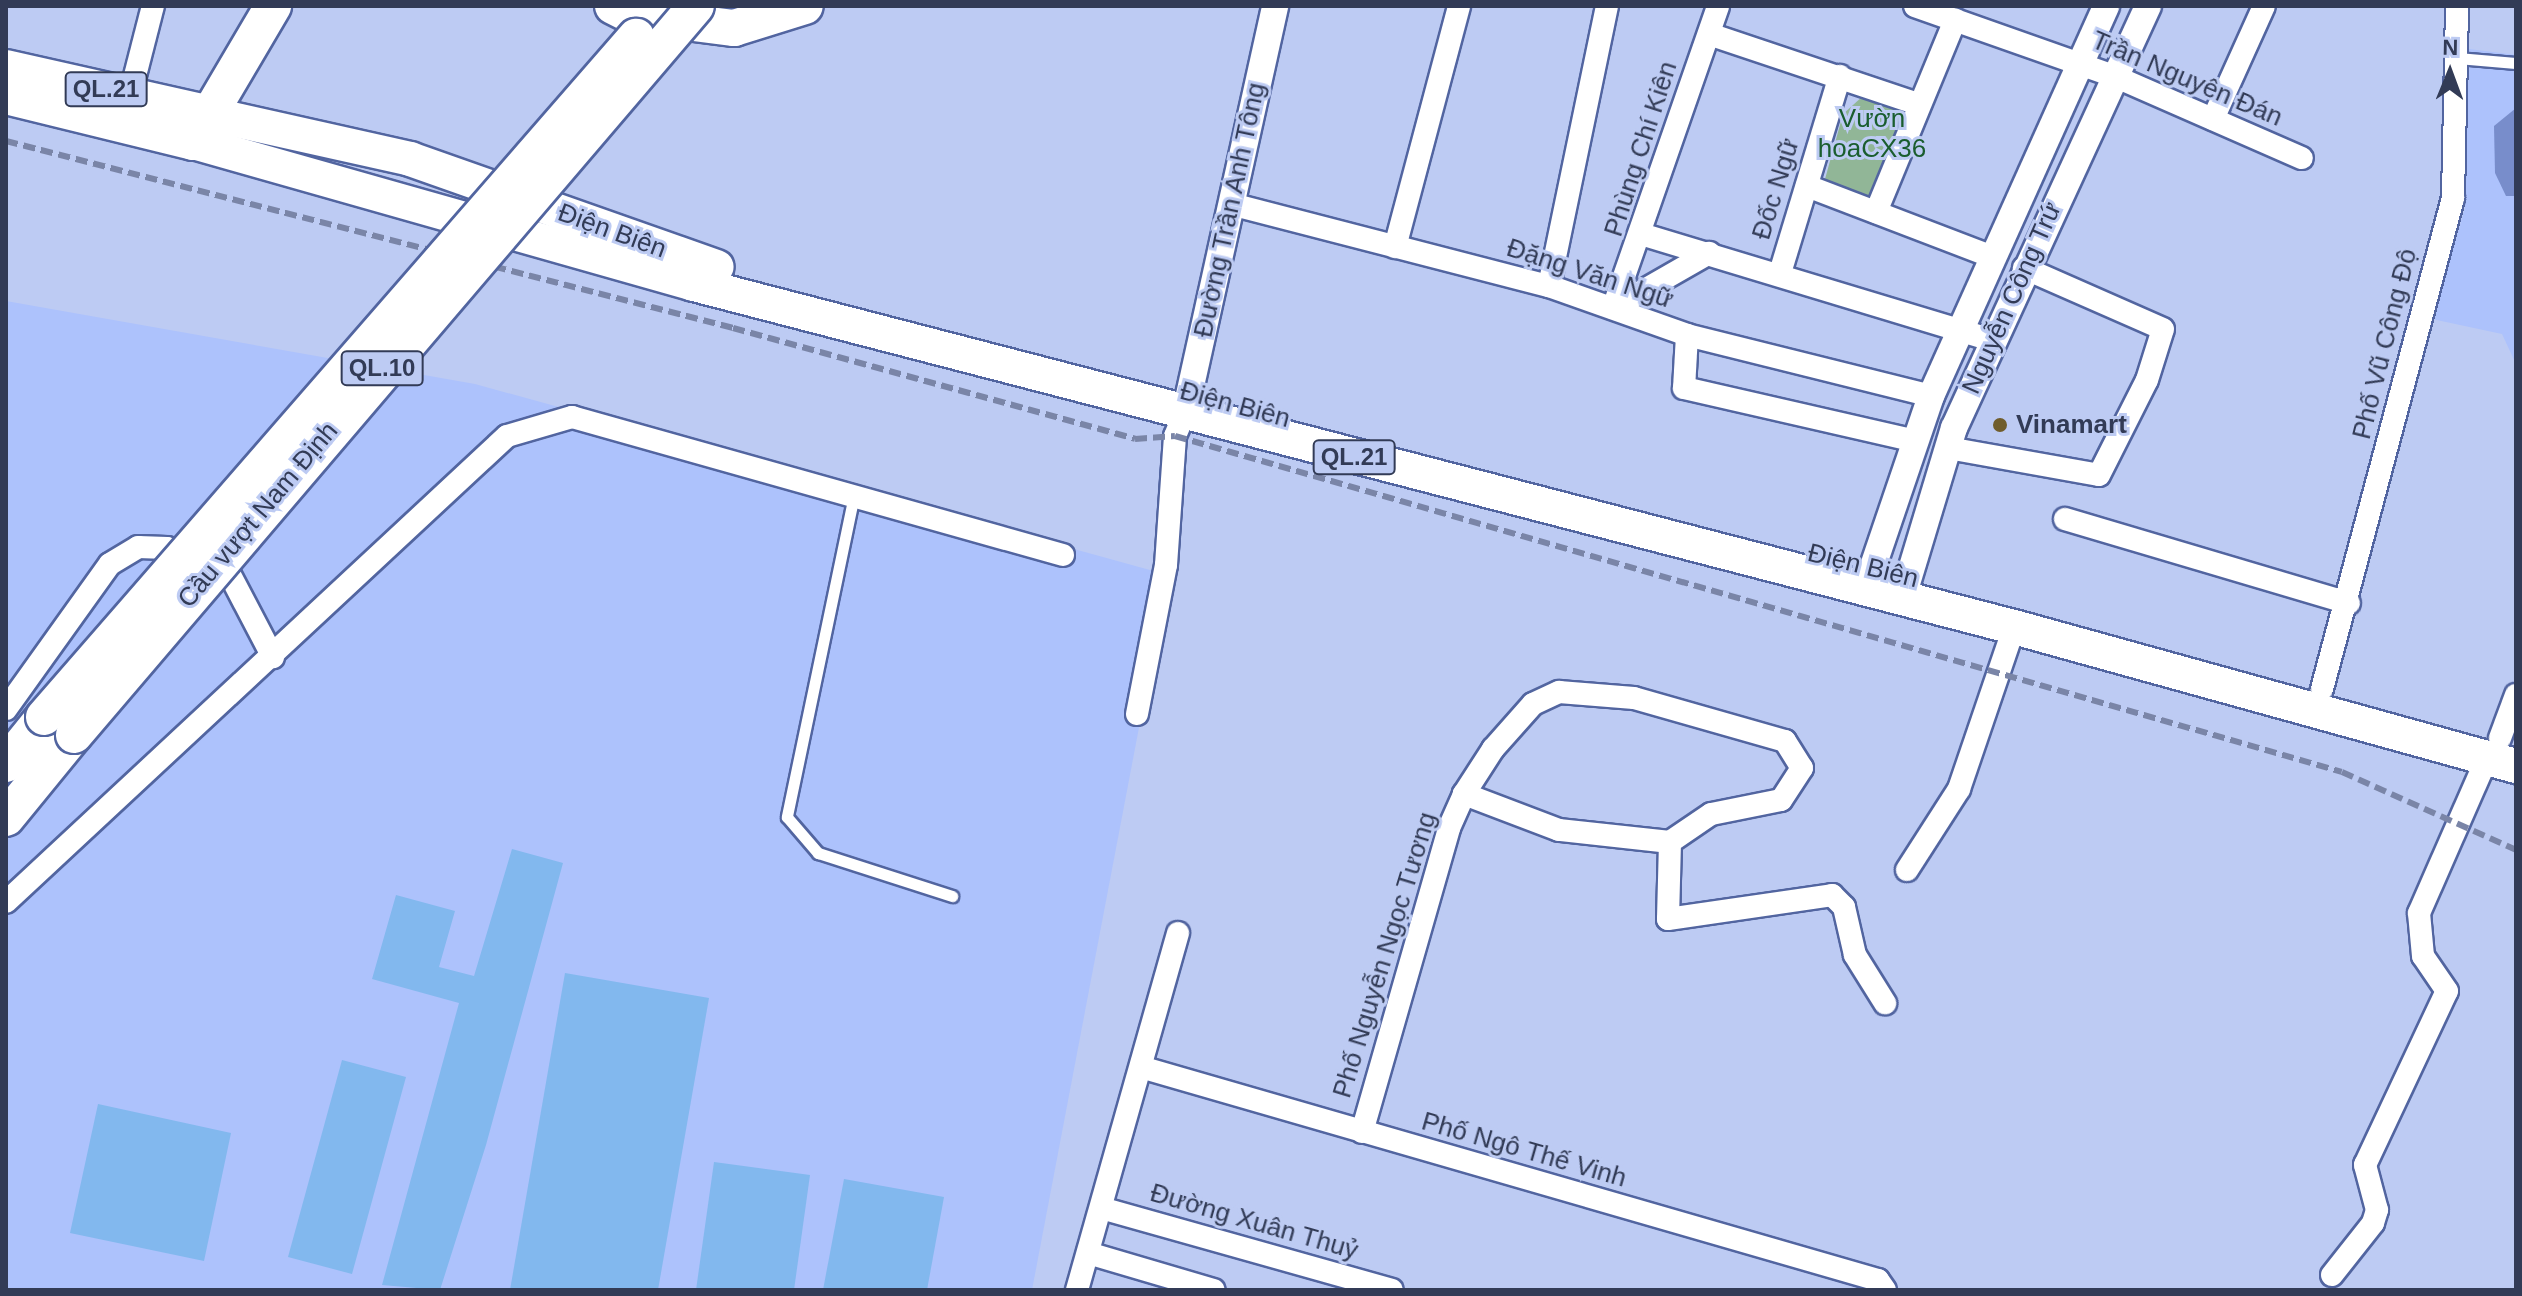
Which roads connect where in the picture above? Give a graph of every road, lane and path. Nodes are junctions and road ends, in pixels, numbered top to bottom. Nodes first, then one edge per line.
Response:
1 (153, 6) edge
2 (273, 6) edge
3 (613, 6) edge
4 (663, 6) edge
5 (696, 6) edge
6 (805, 6) edge
7 (1275, 6) edge
8 (1459, 6) edge
9 (1607, 6) edge
10 (1718, 6) edge
11 (1915, 6) edge
12 (2106, 6) edge
13 (2148, 6) edge
14 (2264, 6) edge
15 (2457, 6) edge
16 (1955, 20) junction
17 (1709, 34) junction
18 (2457, 58) junction
19 (2516, 63) edge
20 (2079, 64) junction
21 (6, 68) edge
22 (1840, 76) junction
23 (2114, 76) junction
24 (6, 96) edge
25 (1918, 104) junction
26 (127, 109) junction
27 (2213, 119) junction
28 (199, 128) junction
29 (2302, 158) dead end
30 (1807, 186) junction
31 (1231, 204) junction
32 (1876, 212) junction
33 (1644, 235) junction
34 (1395, 247) junction
35 (1709, 253) junction
36 (1993, 257) junction
37 (2024, 268) junction
38 (1780, 273) junction
39 (1549, 286) junction
40 (1613, 308) junction
41 (1961, 330) junction
42 (1687, 335) junction
43 (1991, 340) junction
44 (1931, 396) junction
45 (1188, 404) junction
46 (1916, 441) junction
47 (1948, 448) junction
48 (855, 495) junction
49 (2065, 519) dead end
50 (1063, 555) dead end
51 (1869, 579) junction
52 (1904, 588) junction
53 (2349, 603) junction
54 (2014, 627) junction
55 (273, 657) junction
56 (2322, 689) junction
57 (2516, 695) edge
58 (6, 709) edge
59 (1137, 714) dead end
60 (59, 726) junction
61 (2505, 751) edge
62 (6, 764) edge
63 (1464, 794) junction
64 (6, 818) edge
65 (1670, 842) junction
66 (1907, 870) dead end
67 (952, 896) dead end
68 (6, 902) edge
69 (1178, 933) dead end
70 (1885, 1003) dead end
71 (1144, 1068) junction
72 (1362, 1132) junction
73 (1101, 1208) junction
74 (1088, 1253) junction
75 (2332, 1275) dead end
76 (1077, 1290) edge
77 (1214, 1290) edge
78 (1392, 1290) edge
79 (1885, 1290) edge

1 - 26 street
2 - 28 highway
3 - 6 highway
4 - 60 highway, Cầu vượt Nam Định / QL.10, bridge
5 - 60 highway, Cầu vượt Nam Định / QL.10, bridge
7 - 31 street, Đường Trần Anh Tông
8 - 34 street
9 - 39 street
10 - 17 street, Phùng Chí Kiên
11 - 16 street, Trần Nguyên Đán
12 - 20 street, Nguyễn Công Trứ
13 - 23 street, Nguyễn Công Trứ
14 - 27 street
15 - 18 street, Phố Vũ Công Độ
16 - 20 street, Trần Nguyên Đán
16 - 25 street
17 - 22 street
17 - 33 street, Phùng Chí Kiên
18 - 19 lane
18 - 53 street, Phố Vũ Công Độ
20 - 23 street, Trần Nguyên Đán
20 - 36 street, Nguyễn Công Trứ
21 - 26 highway, Điện Biên / QL.21
22 - 25 street
22 - 30 street, Đốc Ngữ
23 - 27 street, Trần Nguyên Đán
23 - 37 street, Nguyễn Công Trứ
24 - 26 highway, Điện Biên / QL.21
25 - 32 street
26 - 28 highway, Điện Biên / QL.21
27 - 29 street, Trần Nguyên Đán
28 - 45 main road, Điện Biên / QL.21
30 - 32 street
30 - 38 street, Đốc Ngữ
31 - 34 street, Đặng Văn Ngữ
31 - 45 street, Đường Trần Anh Tông
32 - 36 street
33 - 35 street
33 - 40 street, Phùng Chí Kiên
34 - 39 street, Đặng Văn Ngữ
35 - 38 street
35 - 40 street
36 - 41 street, Nguyễn Công Trứ
37 - 43 street, Nguyễn Công Trứ
37 - 47 street
38 - 41 street
39 - 40 street, Đặng Văn Ngữ
40 - 42 street, Đặng Văn Ngữ
41 - 43 street
41 - 44 street, Nguyễn Công Trứ
42 - 44 street, Đặng Văn Ngữ
42 - 46 street
43 - 47 street, Nguyễn Công Trứ
44 - 46 street, Nguyễn Công Trứ
45 - 51 main road, Điện Biên / QL.21
45 - 59 street
46 - 51 street, Nguyễn Công Trứ
47 - 52 street, Nguyễn Công Trứ
48 - 50 street
48 - 55 street
48 - 67 lane
49 - 53 street
51 - 52 main road, Điện Biên / QL.21
52 - 54 main road, Điện Biên / QL.21
52 - 56 main road, Điện Biên / QL.21
53 - 56 street, Phố Vũ Công Độ
54 - 61 main road, Điện Biên / QL.21
54 - 66 street
55 - 58 street
55 - 68 street
56 - 61 main road, Điện Biên / QL.21
57 - 61 street
60 - 62 highway
60 - 64 highway, QL.10
61 - 75 street
63 - 65 street
63 - 65 street
63 - 72 street, Phố Nguyễn Ngọc Tương
65 - 70 street
69 - 71 street
71 - 72 street, Phố Ngô Thế Vinh
71 - 73 street
72 - 79 street, Phố Ngô Thế Vinh
73 - 74 street
73 - 78 street, Đường Xuân Thuỷ
74 - 76 street
74 - 77 street

